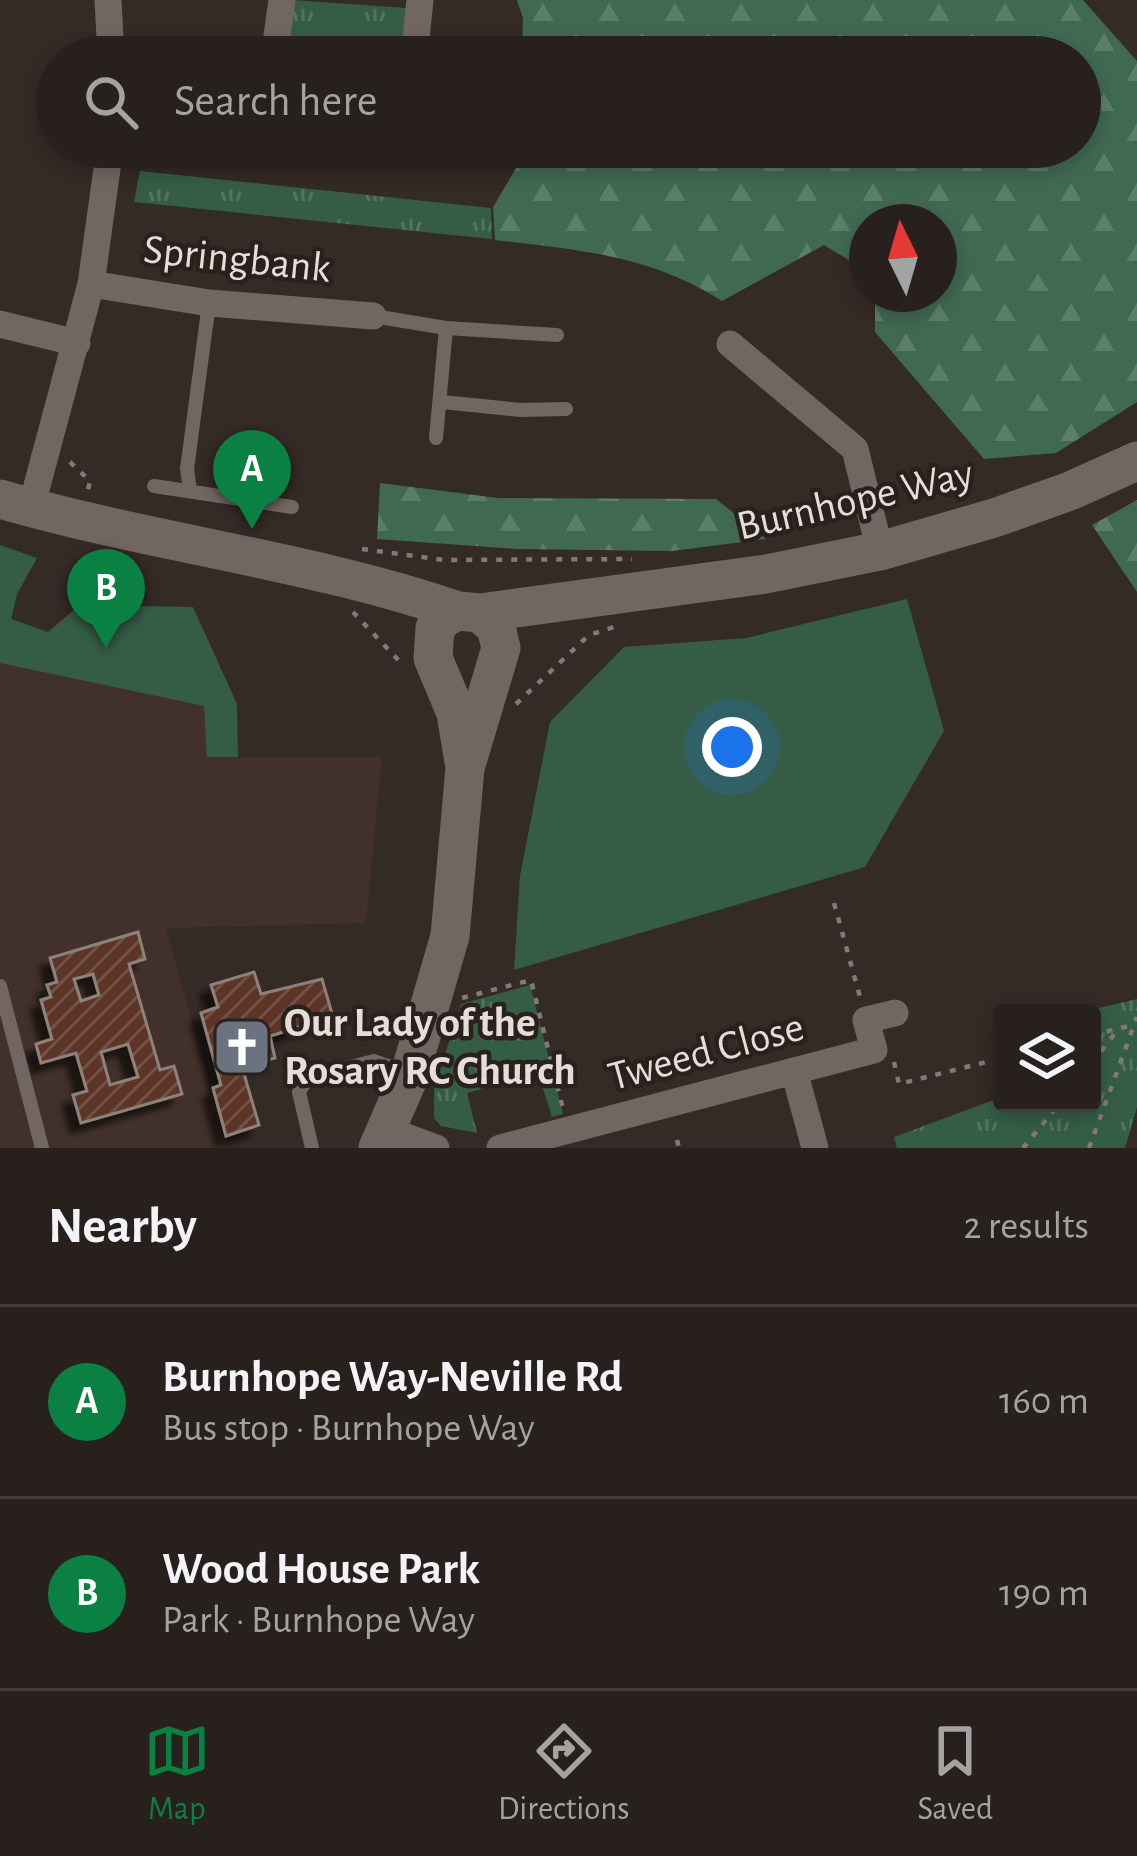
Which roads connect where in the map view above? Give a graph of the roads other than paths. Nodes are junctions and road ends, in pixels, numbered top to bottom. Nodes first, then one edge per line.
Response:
1 (108, 0) edge
2 (282, 0) edge
3 (420, 0) edge
4 (111, 36) edge
5 (277, 36) edge
6 (416, 36) edge
7 (107, 168) edge
8 (91, 284) junction
9 (209, 303) junction
10 (373, 316) joint
11 (0, 324) edge
12 (446, 328) junction
13 (557, 335) dead end
14 (77, 343) junction
15 (730, 344) dead end
16 (442, 402) junction
17 (566, 409) dead end
18 (436, 438) dead end
19 (1137, 460) edge
20 (154, 486) dead end
21 (190, 490) junction
22 (23, 496) edge
23 (292, 507) dead end
24 (880, 551) junction
25 (348, 577) junction
26 (584, 598) junction
27 (469, 612) junction
28 (427, 664) junction
29 (495, 664) junction
30 (465, 768) junction
31 (0, 986) edge
32 (895, 1013) dead end
33 (410, 1074) junction
34 (795, 1074) junction
35 (382, 1139) edge
36 (42, 1148) edge
37 (312, 1148) edge
38 (436, 1148) edge
39 (500, 1148) edge
40 (815, 1148) edge

1 - 4 street
2 - 5 street
3 - 6 street
7 - 8 street
8 - 9 street, Springbank
8 - 14 street
9 - 10 street, Springbank
9 - 21 lane
10 - 12 lane
11 - 14 street
12 - 13 lane
12 - 16 lane
14 - 22 street
15 - 24 street
16 - 17 lane
16 - 18 lane
19 - 24 main road, Burnhope Way
20 - 21 lane
21 - 23 lane
22 - 25 main road, Burnhope Way
24 - 26 main road, Burnhope Way
25 - 27 main road, Burnhope Way
25 - 28 main road, Burnhope Way
26 - 27 main road, Burnhope Way
26 - 29 main road, Burnhope Way
27 - 28 main road
27 - 29 main road
28 - 29 main road
28 - 30 main road
29 - 30 main road
30 - 33 main road
31 - 36 lane
32 - 34 street, Tweed Close
33 - 35 main road
33 - 37 lane
34 - 39 street, Tweed Close
34 - 40 street
35 - 38 street

